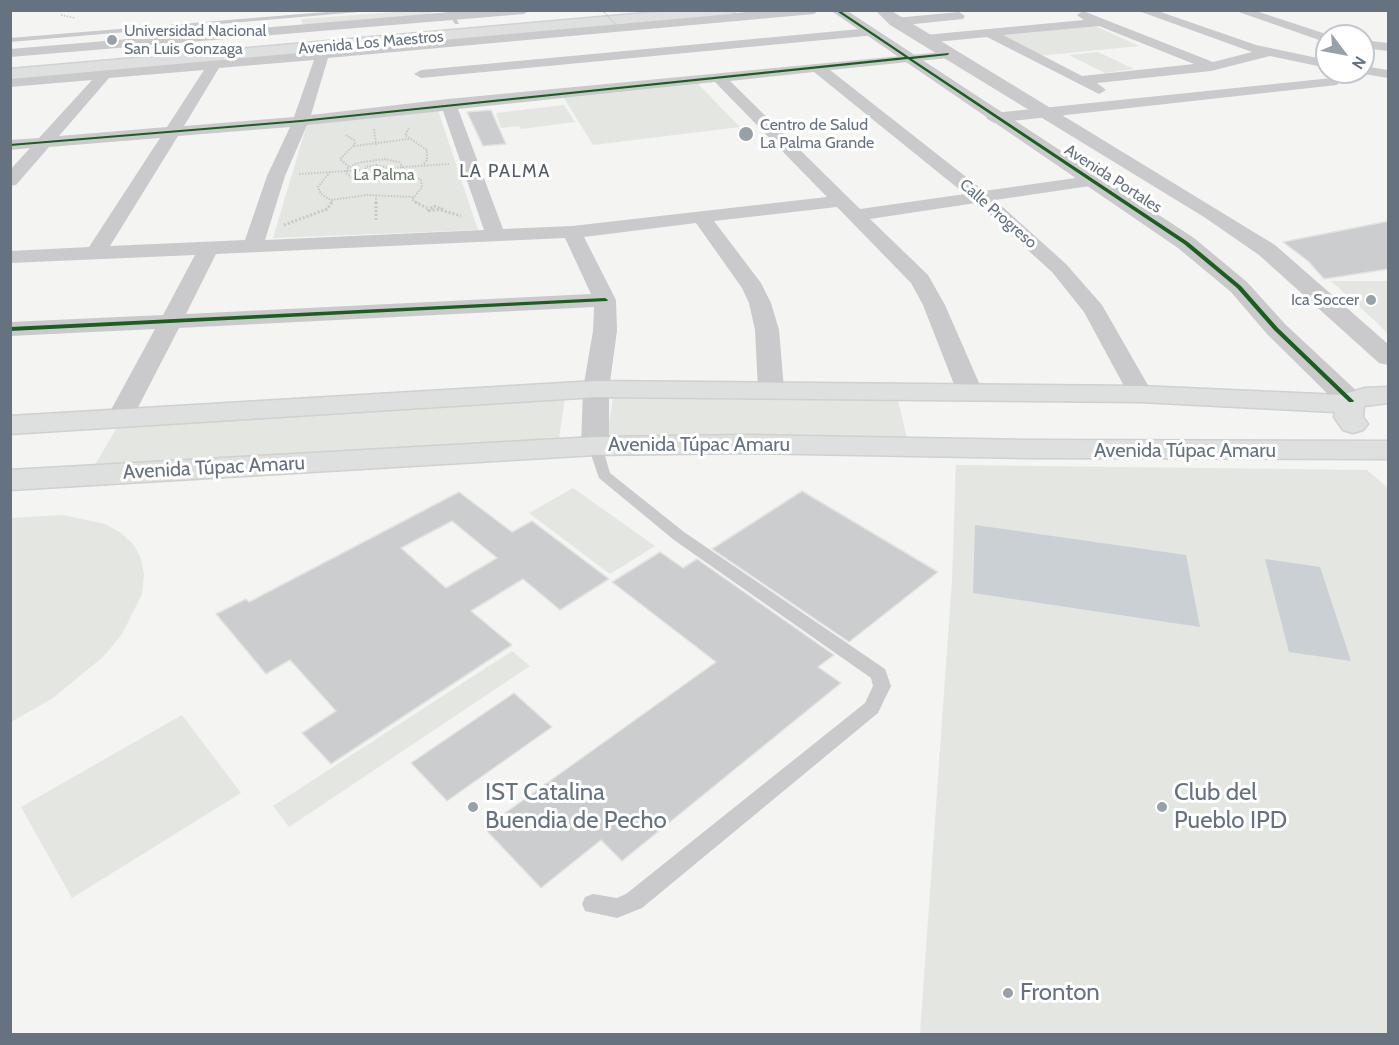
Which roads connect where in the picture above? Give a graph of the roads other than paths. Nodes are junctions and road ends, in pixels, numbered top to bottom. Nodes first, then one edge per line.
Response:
1 (379, 10) edge
2 (524, 10) edge
3 (731, 10) edge
4 (814, 10) edge
5 (836, 10) edge
6 (1071, 10) edge
7 (1142, 10) edge
8 (1239, 10) edge
9 (969, 15) dead end
10 (473, 16) edge
11 (888, 16) edge
12 (453, 17) edge
13 (616, 18) edge
14 (1100, 22) junction
15 (640, 26) junction
16 (871, 32) junction
17 (989, 33) junction
18 (1315, 34) edge
19 (925, 39) junction
20 (10, 40) edge
21 (423, 45) junction
22 (664, 52) junction
23 (1269, 52) junction
24 (10, 53) edge
25 (948, 54) junction
26 (322, 55) junction
27 (907, 59) junction
28 (10, 61) edge
29 (1315, 62) edge
30 (215, 64) junction
31 (1211, 67) junction
32 (818, 69) junction
33 (10, 74) edge
34 (104, 75) junction
35 (719, 78) junction
36 (1082, 80) junction
37 (689, 81) junction
38 (10, 83) edge
39 (1315, 84) edge
40 (419, 92) junction
41 (448, 104) junction
42 (1126, 105) junction
43 (1047, 113) junction
44 (994, 118) junction
45 (300, 122) junction
46 (174, 133) junction
47 (47, 142) junction
48 (10, 145) edge
49 (10, 181) edge
50 (1090, 181) junction
51 (979, 196) junction
52 (838, 201) junction
53 (856, 215) junction
54 (701, 217) junction
55 (572, 232) junction
56 (496, 236) junction
57 (253, 246) junction
58 (209, 248) junction
59 (95, 254) junction
60 (10, 257) edge
61 (605, 300) junction
62 (171, 322) junction
63 (10, 330) edge
64 (1389, 357) edge
65 (596, 388) junction
66 (771, 389) junction
67 (970, 392) junction
68 (1140, 394) junction
69 (1389, 395) edge
70 (1350, 403) junction
71 (119, 419) junction
72 (10, 425) edge
73 (595, 446) junction
74 (1389, 448) edge
75 (10, 480) edge
76 (593, 904) dead end

1 - 20 lane
2 - 10 street
3 - 33 main road, Avenida Los Maestros
4 - 15 street
5 - 16 street, Avenida Portales
6 - 14 street
7 - 23 street
8 - 18 street
9 - 11 street
10 - 12 main road, Avenida Los Maestros
10 - 13 main road, Avenida Los Maestros
11 - 19 street, Avenida Portales
12 - 24 street
12 - 28 main road, Avenida Los Maestros
14 - 17 street
14 - 31 street
15 - 21 street
15 - 22 street
16 - 22 street
16 - 27 street, Avenida Portales
17 - 19 street
17 - 36 street
19 - 25 street, Avenida Portales
21 - 26 street
21 - 40 street
22 - 37 street
22 - 40 street
23 - 29 street
23 - 31 street
25 - 27 street
25 - 43 street, Avenida Portales
26 - 30 street
26 - 45 street
27 - 32 street
27 - 44 street, Avenida Portales
30 - 34 street
30 - 46 street
31 - 36 street
32 - 35 street
32 - 51 street, Calle Progreso
34 - 38 street
34 - 47 street
35 - 37 street
35 - 52 street
36 - 42 street
37 - 41 street
39 - 42 street
40 - 41 street
40 - 45 street
41 - 56 street
42 - 43 street
43 - 44 street
43 - 64 street, Avenida Portales
44 - 50 street, Avenida Portales
45 - 46 street
45 - 57 street
46 - 47 street
46 - 59 street
47 - 48 street
47 - 49 street
50 - 51 street
50 - 70 street, Avenida Portales
51 - 53 street
51 - 68 street, Calle Progreso
52 - 53 street
52 - 54 street
53 - 67 street
54 - 55 street
54 - 66 street
55 - 56 street
55 - 61 street
56 - 57 street
57 - 58 street
58 - 59 street
58 - 62 street
59 - 60 street
61 - 62 street
61 - 65 street
62 - 63 street
62 - 71 street
65 - 66 main road
65 - 71 main road
65 - 73 street
66 - 67 main road
67 - 68 main road
68 - 70 main road
69 - 70 main road
70 - 74 main road
71 - 72 main road
73 - 74 main road, Avenida Túpac Amaru
73 - 75 main road, Avenida Túpac Amaru
73 - 76 lane

